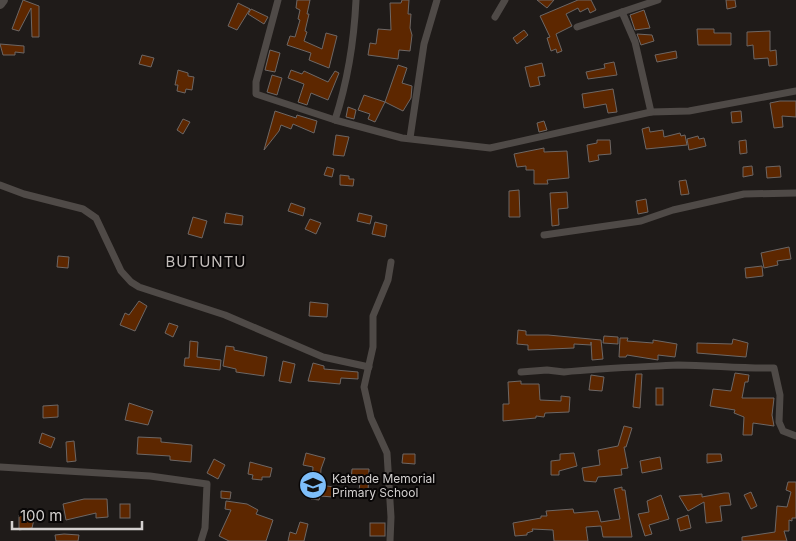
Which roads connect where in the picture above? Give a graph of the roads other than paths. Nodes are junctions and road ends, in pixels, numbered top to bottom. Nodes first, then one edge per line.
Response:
1 (3, 0) edge
2 (278, 0) edge
3 (356, 0) edge
4 (437, 0) edge
5 (505, 0) edge
6 (658, 0) edge
7 (0, 4) edge
8 (622, 12) junction
9 (495, 17) dead end
10 (577, 26) dead end
11 (796, 91) edge
12 (651, 112) junction
13 (335, 120) junction
14 (410, 138) junction
15 (0, 185) edge
16 (796, 193) edge
17 (544, 235) dead end
18 (391, 262) dead end
19 (369, 367) junction
20 (521, 372) dead end
21 (796, 436) edge
22 (0, 467) edge
23 (201, 541) edge
24 (390, 541) edge

1 - 7 street
2 - 13 street
3 - 13 street
4 - 14 street
5 - 9 street
6 - 8 street
8 - 10 street
8 - 12 street
11 - 12 street
12 - 14 street
13 - 14 street
15 - 19 street
16 - 17 street
18 - 19 street
19 - 24 street
20 - 21 street
22 - 23 street

